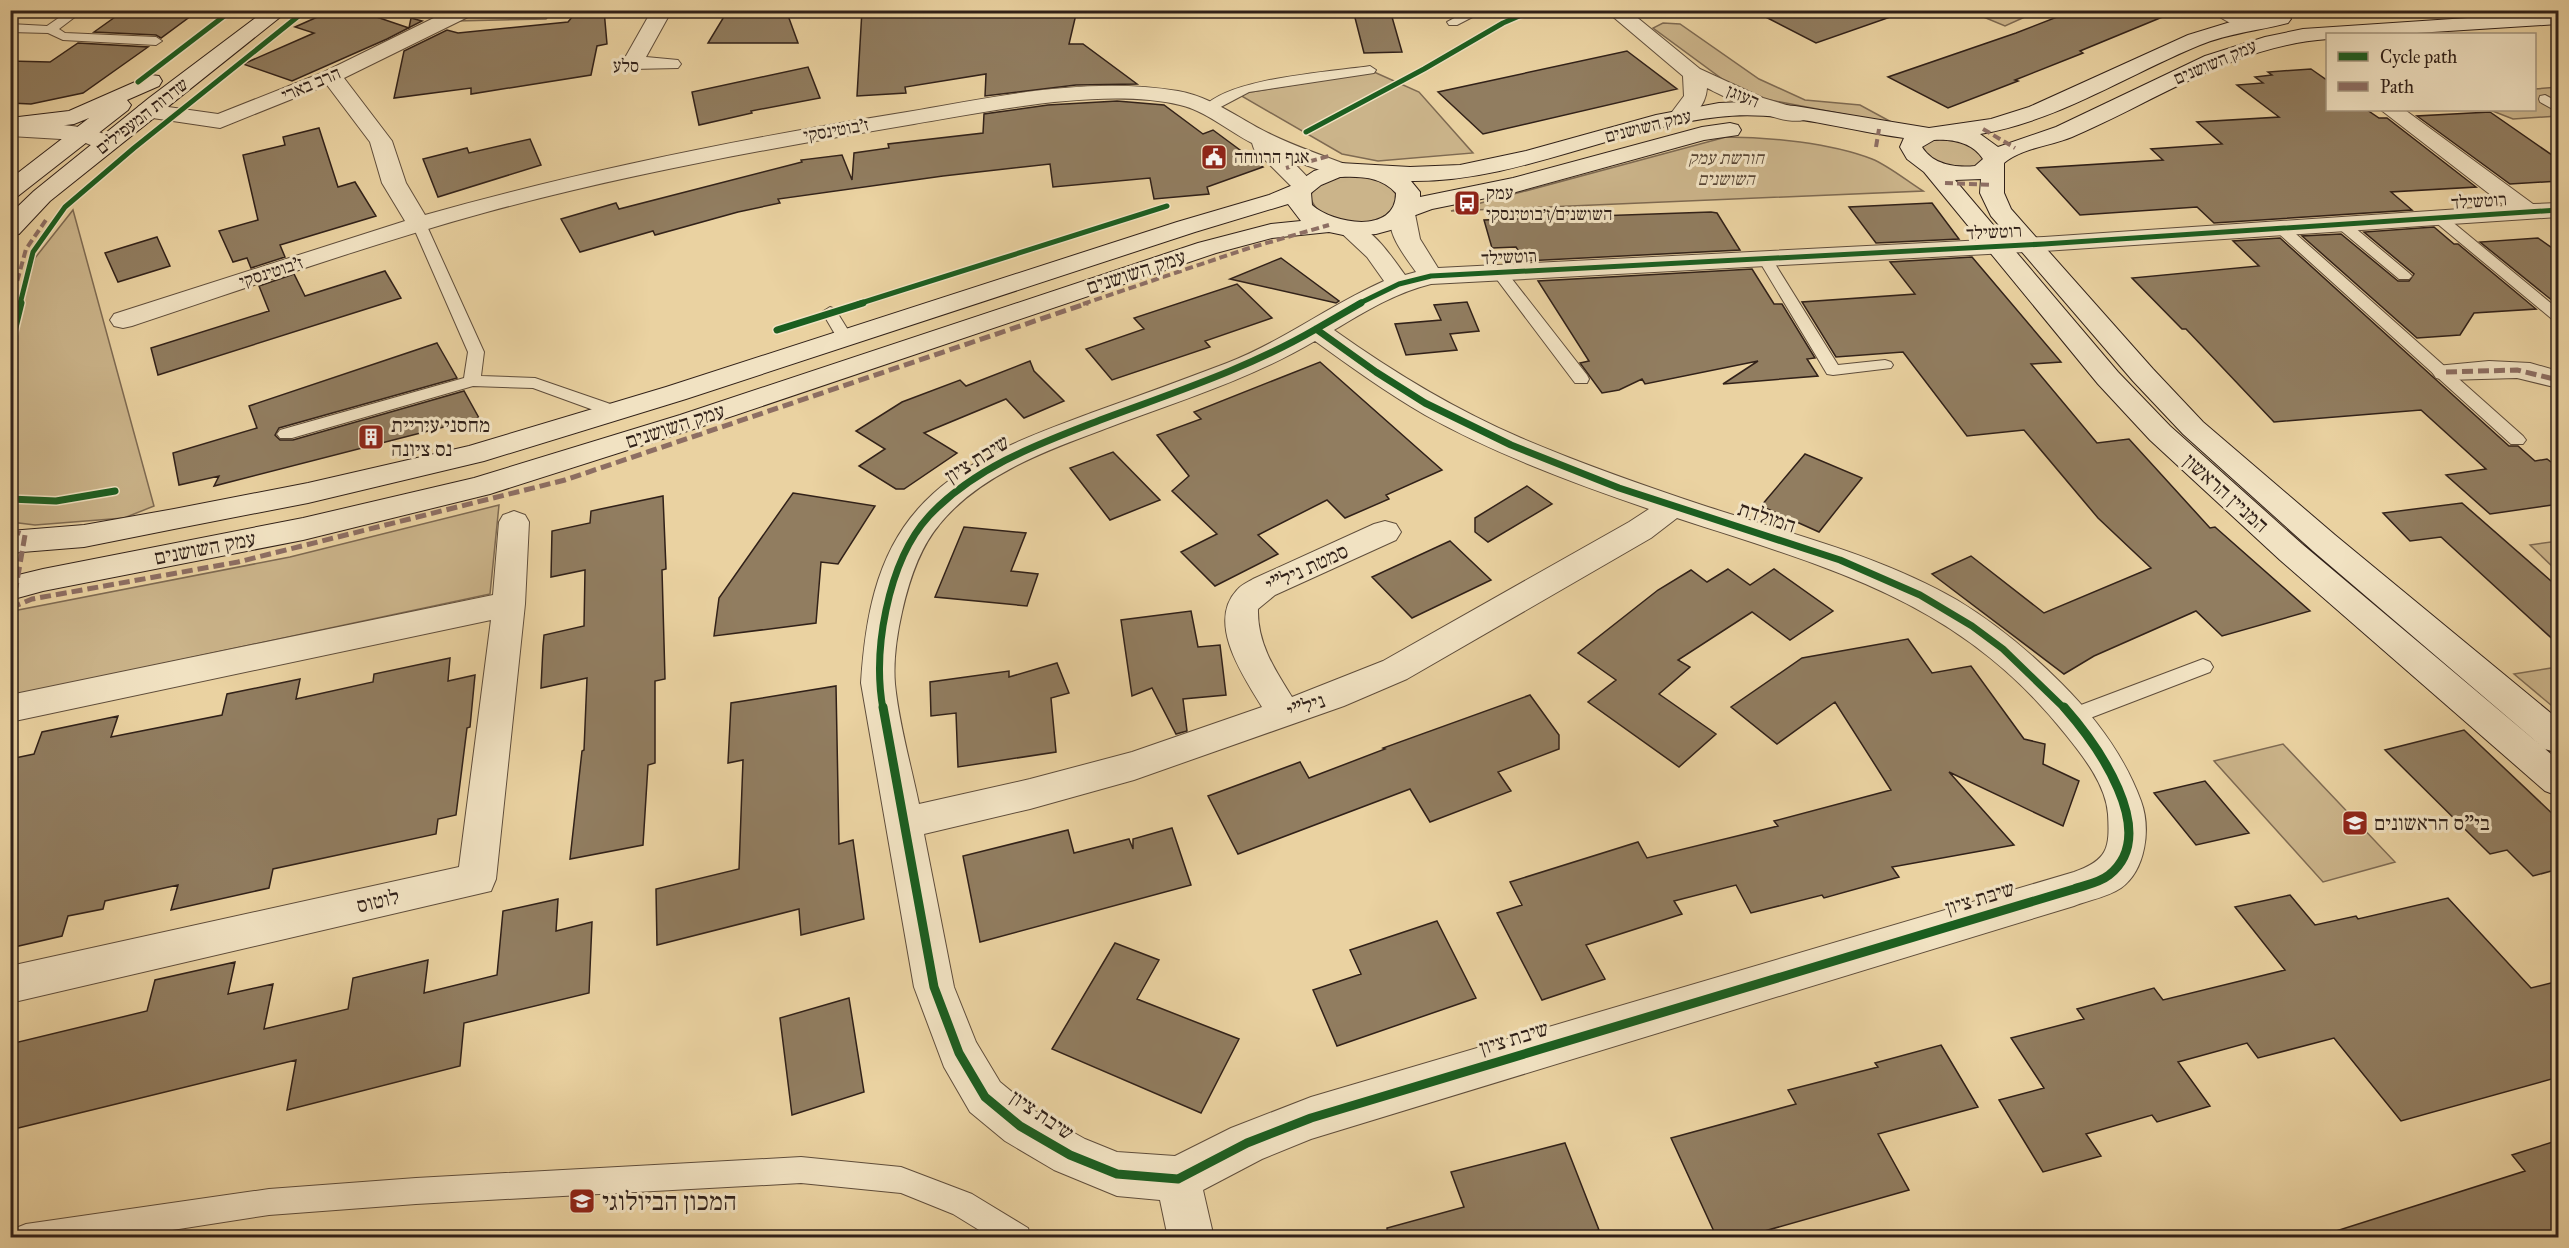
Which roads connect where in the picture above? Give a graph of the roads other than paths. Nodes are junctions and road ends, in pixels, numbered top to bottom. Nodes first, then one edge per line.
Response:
1 (78, 10) edge
2 (246, 10) edge
3 (279, 10) edge
4 (467, 10) edge
5 (662, 10) edge
6 (1480, 10) edge
7 (1615, 10) edge
8 (2222, 10) edge
9 (2411, 10) edge
10 (2559, 18) edge
11 (1453, 22) dead end
12 (2247, 23) junction
13 (10, 28) edge
14 (50, 30) junction
15 (2326, 33) edge
16 (2332, 33) edge
17 (156, 41) dead end
18 (671, 64) dead end
19 (1370, 70) dead end
20 (1693, 73) junction
21 (331, 76) junction
22 (151, 81) junction
23 (2545, 99) dead end
24 (1210, 107) junction
25 (2559, 108) edge
26 (147, 111) junction
27 (2393, 111) edge
28 (1796, 115) junction
29 (1680, 116) junction
30 (10, 127) edge
31 (82, 134) junction
32 (1252, 134) junction
33 (1932, 134) junction
34 (106, 144) junction
35 (60, 152) junction
36 (13, 154) edge
37 (1994, 162) junction
38 (1926, 164) junction
39 (1340, 170) junction
40 (1372, 172) junction
41 (10, 185) edge
42 (1302, 188) junction
43 (10, 191) edge
44 (2559, 210) edge
45 (1404, 212) junction
46 (2528, 212) junction
47 (2439, 218) junction
48 (419, 224) junction
49 (2343, 225) junction
50 (1339, 226) junction
51 (10, 229) edge
52 (2282, 229) junction
53 (2030, 245) junction
54 (1999, 247) junction
55 (1765, 259) junction
56 (1500, 273) junction
57 (1431, 276) junction
58 (2404, 276) dead end
59 (1399, 284) junction
60 (830, 312) dead end
61 (2559, 316) edge
62 (123, 320) dead end
63 (1316, 329) junction
64 (845, 338) junction
65 (1885, 365) dead end
66 (2446, 372) dead end
67 (1581, 379) dead end
68 (2559, 380) edge
69 (472, 381) junction
70 (616, 412) junction
71 (286, 434) dead end
72 (2517, 440) dead end
73 (1673, 506) junction
74 (514, 522) dead end
75 (1385, 532) dead end
76 (10, 542) edge
77 (10, 589) edge
78 (509, 604) junction
79 (2203, 666) dead end
80 (10, 709) edge
81 (1284, 714) junction
82 (2072, 717) junction
83 (2559, 739) edge
84 (2559, 781) edge
85 (904, 822) junction
86 (2129, 828) joint
87 (10, 986) edge
88 (1178, 1179) junction
89 (26, 1238) edge
90 (1017, 1238) edge
91 (1191, 1238) edge

1 - 14 lane
2 - 22 street, שדרות המעפילים
3 - 26 street, שדרות המעפילים
4 - 21 street, הרב בארי
5 - 18 street
6 - 11 lane
7 - 20 street, העוגן
8 - 12 street
9 - 12 street, עמק השושנים
10 - 16 street, עמק השושנים
12 - 33 street, עמק השושנים
13 - 14 lane
14 - 17 lane
15 - 37 street, עמק השושנים
19 - 24 lane
20 - 28 street, העוגן
20 - 29 street, העוגן
21 - 26 street, הרב בארי
21 - 48 street
22 - 30 street
22 - 31 street, שדרות המעפילים
23 - 25 lane
24 - 32 street, ז'בוטינסקי
24 - 48 street, ז'בוטינסקי
26 - 34 street, שדרות המעפילים
27 - 46 street
28 - 29 street, עמק השושנים
28 - 33 street, עמק השושנים
29 - 40 street, עמק השושנים
30 - 31 street
31 - 34 street
31 - 35 street, שדרות המעפילים
32 - 39 street, ז'בוטינסקי
32 - 42 street, ז'בוטינסקי
33 - 37 street
33 - 38 street
34 - 35 street
34 - 51 street, שדרות המעפילים
35 - 36 street
35 - 43 street, שדרות המעפילים
36 - 41 street
37 - 38 street, עמק השושנים
37 - 53 street, המניין הראשון
38 - 45 street, עמק השושנים
38 - 54 street, המניין הראשון
39 - 40 street, עמק השושנים
39 - 42 street, עמק השושנים
40 - 45 street
42 - 50 street
42 - 64 street, עמק השושנים
44 - 46 street, רוטשילד
45 - 50 street, עמק השושנים
45 - 57 street
46 - 47 street, רוטשילד
47 - 49 street, רוטשילד
47 - 61 lane
48 - 62 street, ז'בוטינסקי
48 - 69 lane
49 - 52 street, רוטשילד
49 - 58 lane
50 - 59 street
50 - 77 street, עמק השושנים
52 - 53 street, רוטשילד
52 - 72 lane
53 - 54 street, רוטשילד
53 - 83 street, המניין הראשון
54 - 55 street, רוטשילד
54 - 84 street, המניין הראשון
55 - 56 street, רוטשילד
55 - 65 lane
56 - 57 street, רוטשילד
56 - 67 lane
57 - 59 street, שיבת ציון
59 - 63 street, שיבת ציון
60 - 64 lane
63 - 73 street, המולדת
63 - 85 street, שיבת ציון
64 - 70 street, עמק השושנים
66 - 68 street
69 - 70 lane
69 - 71 lane
70 - 76 street, עמק השושנים
73 - 81 street, ניל"י
73 - 82 street, המולדת
74 - 78 street, לוטוס
75 - 81 street, סמטת ניל"י
78 - 80 street
78 - 87 street, לוטוס
79 - 82 lane
81 - 85 street, ניל"י
82 - 86 street, המולדת
85 - 88 street, שיבת ציון
86 - 88 street, שיבת ציון
88 - 91 street
89 - 90 lane

